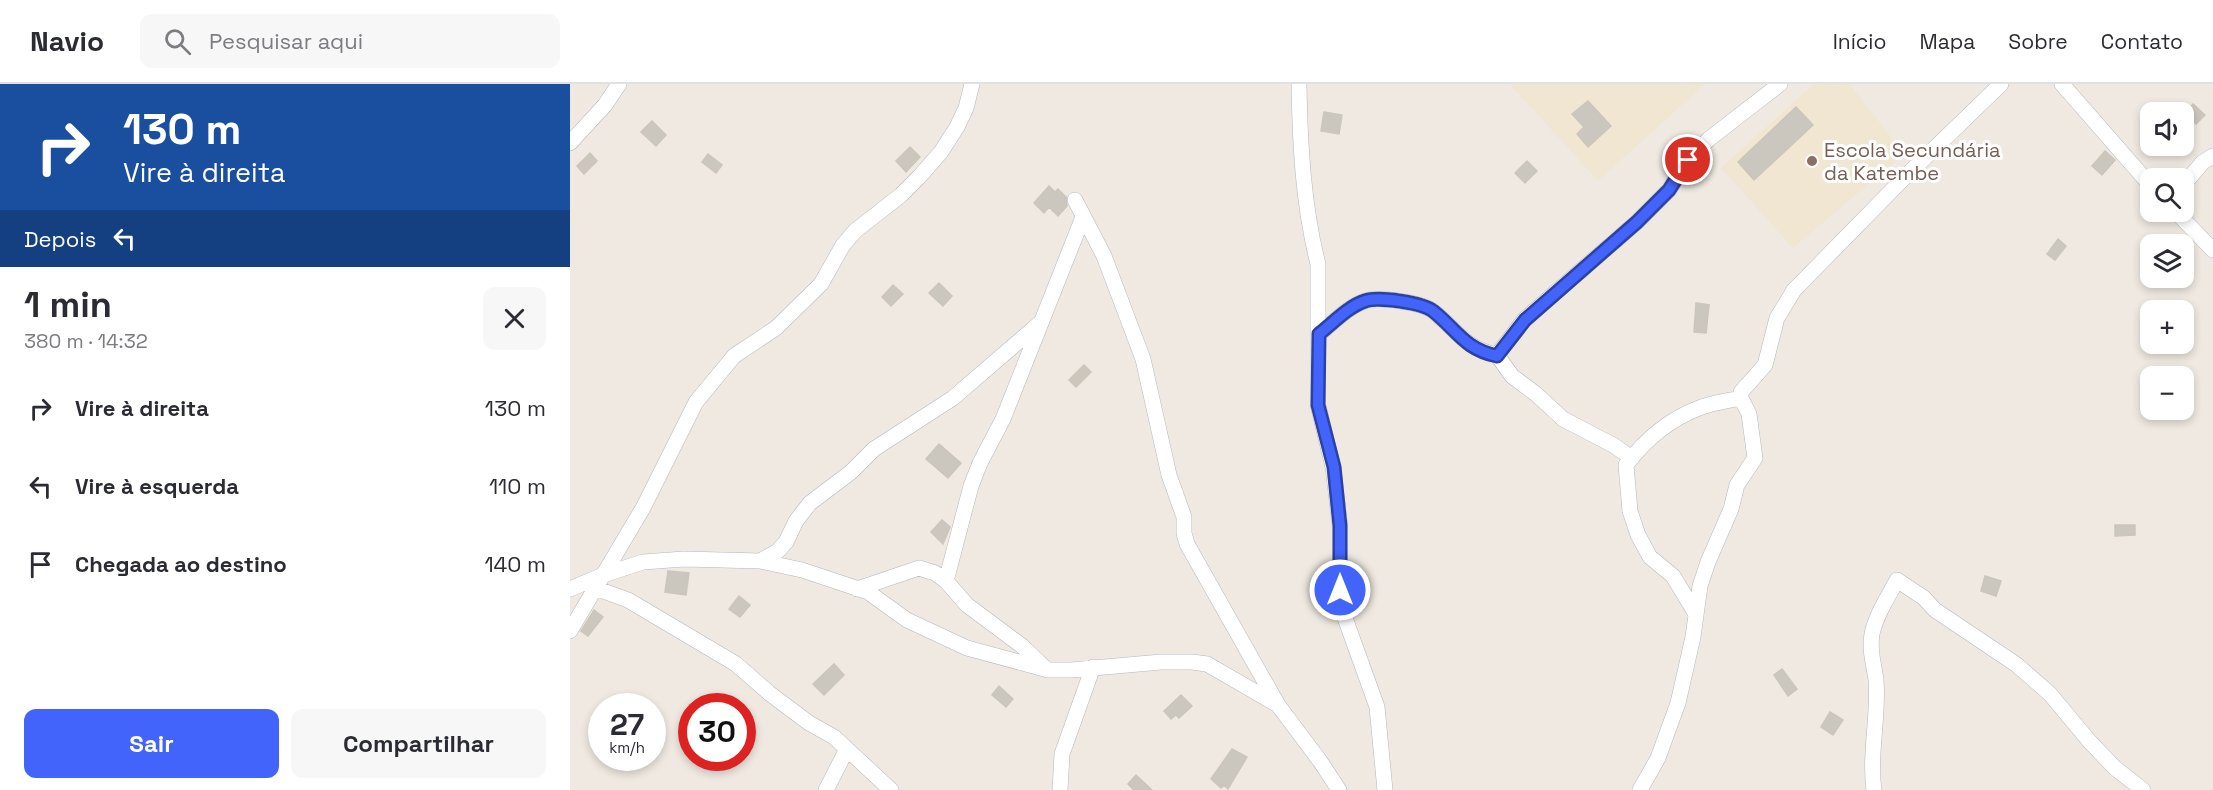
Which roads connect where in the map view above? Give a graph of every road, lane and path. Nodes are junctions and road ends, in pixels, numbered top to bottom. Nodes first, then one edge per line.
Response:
1 (620, 84) edge
2 (972, 84) edge
3 (1299, 84) edge
4 (1780, 84) edge
5 (2001, 84) edge
6 (2062, 84) edge
7 (570, 143) edge
8 (2213, 156) edge
9 (2194, 172) edge
10 (2140, 173) edge
11 (1075, 200) dead end
12 (1083, 216) junction
13 (2187, 222) edge
14 (2213, 250) edge
15 (1042, 321) junction
16 (1319, 334) junction
17 (1497, 356) junction
18 (1741, 398) junction
19 (1632, 458) junction
20 (760, 561) junction
21 (599, 581) junction
22 (945, 581) junction
23 (857, 589) junction
24 (570, 590) edge
25 (1696, 614) junction
26 (570, 631) edge
27 (1093, 667) junction
28 (1048, 670) junction
29 (1278, 705) junction
30 (847, 749) junction
31 (826, 790) edge
32 (891, 790) edge
33 (1060, 790) edge
34 (1339, 790) edge
35 (1385, 790) edge
36 (1640, 790) edge
37 (1874, 790) edge
38 (2143, 790) edge

1 - 7 street
2 - 21 street
3 - 16 street
4 - 17 street
5 - 18 street
6 - 10 street
8 - 9 street
11 - 12 street
12 - 15 street
12 - 29 street
13 - 14 street
15 - 20 street
15 - 22 street
16 - 17 street
16 - 35 street
17 - 19 street
18 - 19 street
18 - 25 street
19 - 25 street
20 - 21 street
20 - 23 street
21 - 24 street
21 - 26 street
21 - 30 street
22 - 23 street
22 - 28 street
23 - 28 street
25 - 36 street
27 - 28 street
27 - 29 street
27 - 33 street
29 - 34 street
30 - 31 street
30 - 32 street
37 - 38 street

